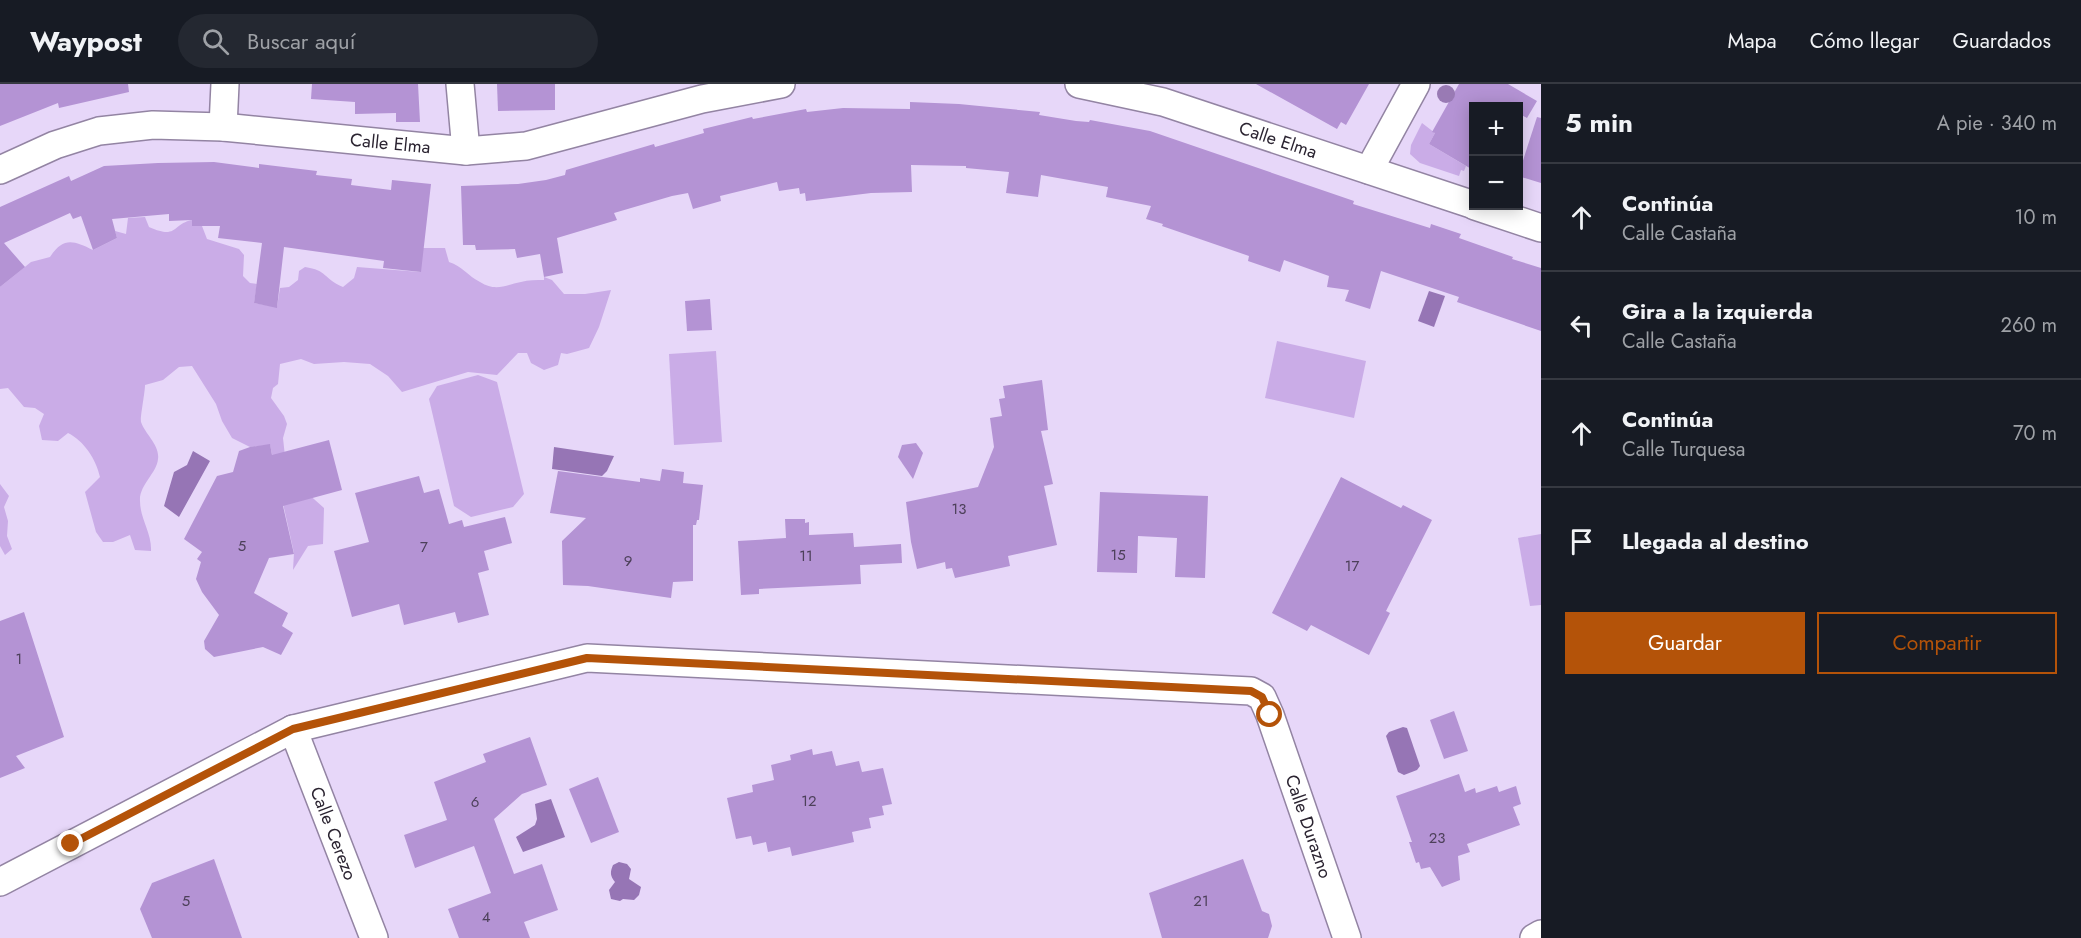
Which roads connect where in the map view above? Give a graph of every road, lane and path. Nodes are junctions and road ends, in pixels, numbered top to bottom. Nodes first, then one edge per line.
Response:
1 (225, 84) edge
2 (460, 84) edge
3 (781, 84) edge
4 (1079, 84) edge
5 (1416, 84) edge
6 (702, 92) edge
7 (1166, 93) edge
8 (223, 127) junction
9 (466, 152) junction
10 (0, 170) edge
11 (1369, 170) junction
12 (1469, 203) edge
13 (1489, 210) edge
14 (1541, 228) edge
15 (293, 729) junction
16 (0, 882) edge
17 (1541, 934) edge
18 (374, 938) edge
19 (1347, 938) edge
20 (1534, 938) edge

1 - 8 street
2 - 9 street
3 - 6 street, Calle Elma
4 - 7 street, Calle Elma
5 - 11 street
6 - 9 street, Calle Elma
7 - 11 street, Calle Elma
8 - 9 street, Calle Elma
8 - 10 street, Calle Elma
11 - 12 street, Calle Elma
13 - 14 street, Calle Elma
15 - 16 street, Calle Durazno
15 - 18 street, Calle Cerezo
15 - 19 street, Calle Durazno
17 - 20 street

